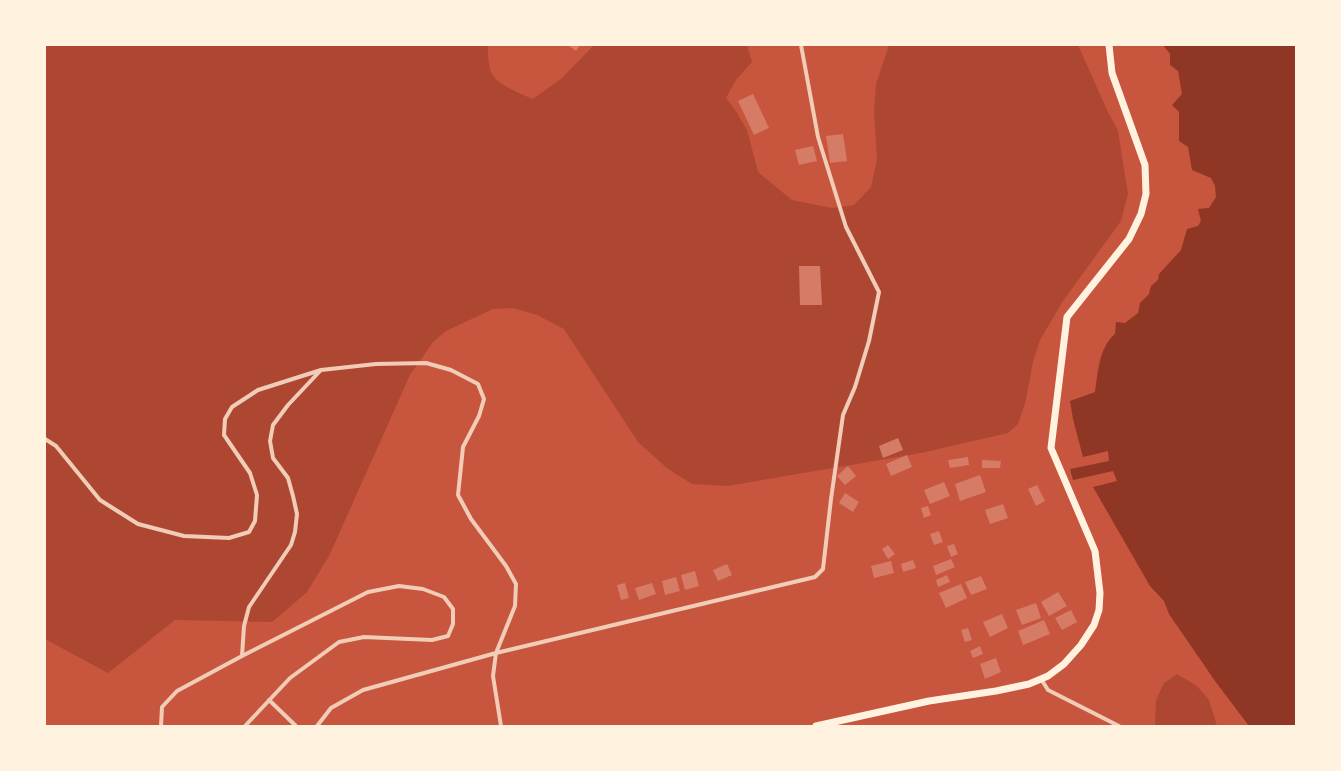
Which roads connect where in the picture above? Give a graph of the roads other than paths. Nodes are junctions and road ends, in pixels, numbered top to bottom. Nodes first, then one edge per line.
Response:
1 (801, 45) edge
2 (1109, 45) edge
3 (321, 370) junction
4 (45, 439) edge
5 (496, 652) junction
6 (242, 656) junction
7 (1041, 679) junction
8 (269, 700) junction
9 (161, 726) edge
10 (245, 726) edge
11 (296, 726) edge
12 (317, 726) edge
13 (501, 726) edge
14 (816, 726) edge
15 (1119, 726) edge

1 - 5 street
2 - 7 main road
3 - 4 street
3 - 5 street
3 - 6 street
5 - 12 street
5 - 13 street
6 - 8 street
6 - 9 street
7 - 14 main road
7 - 15 street
8 - 10 street
8 - 11 street

